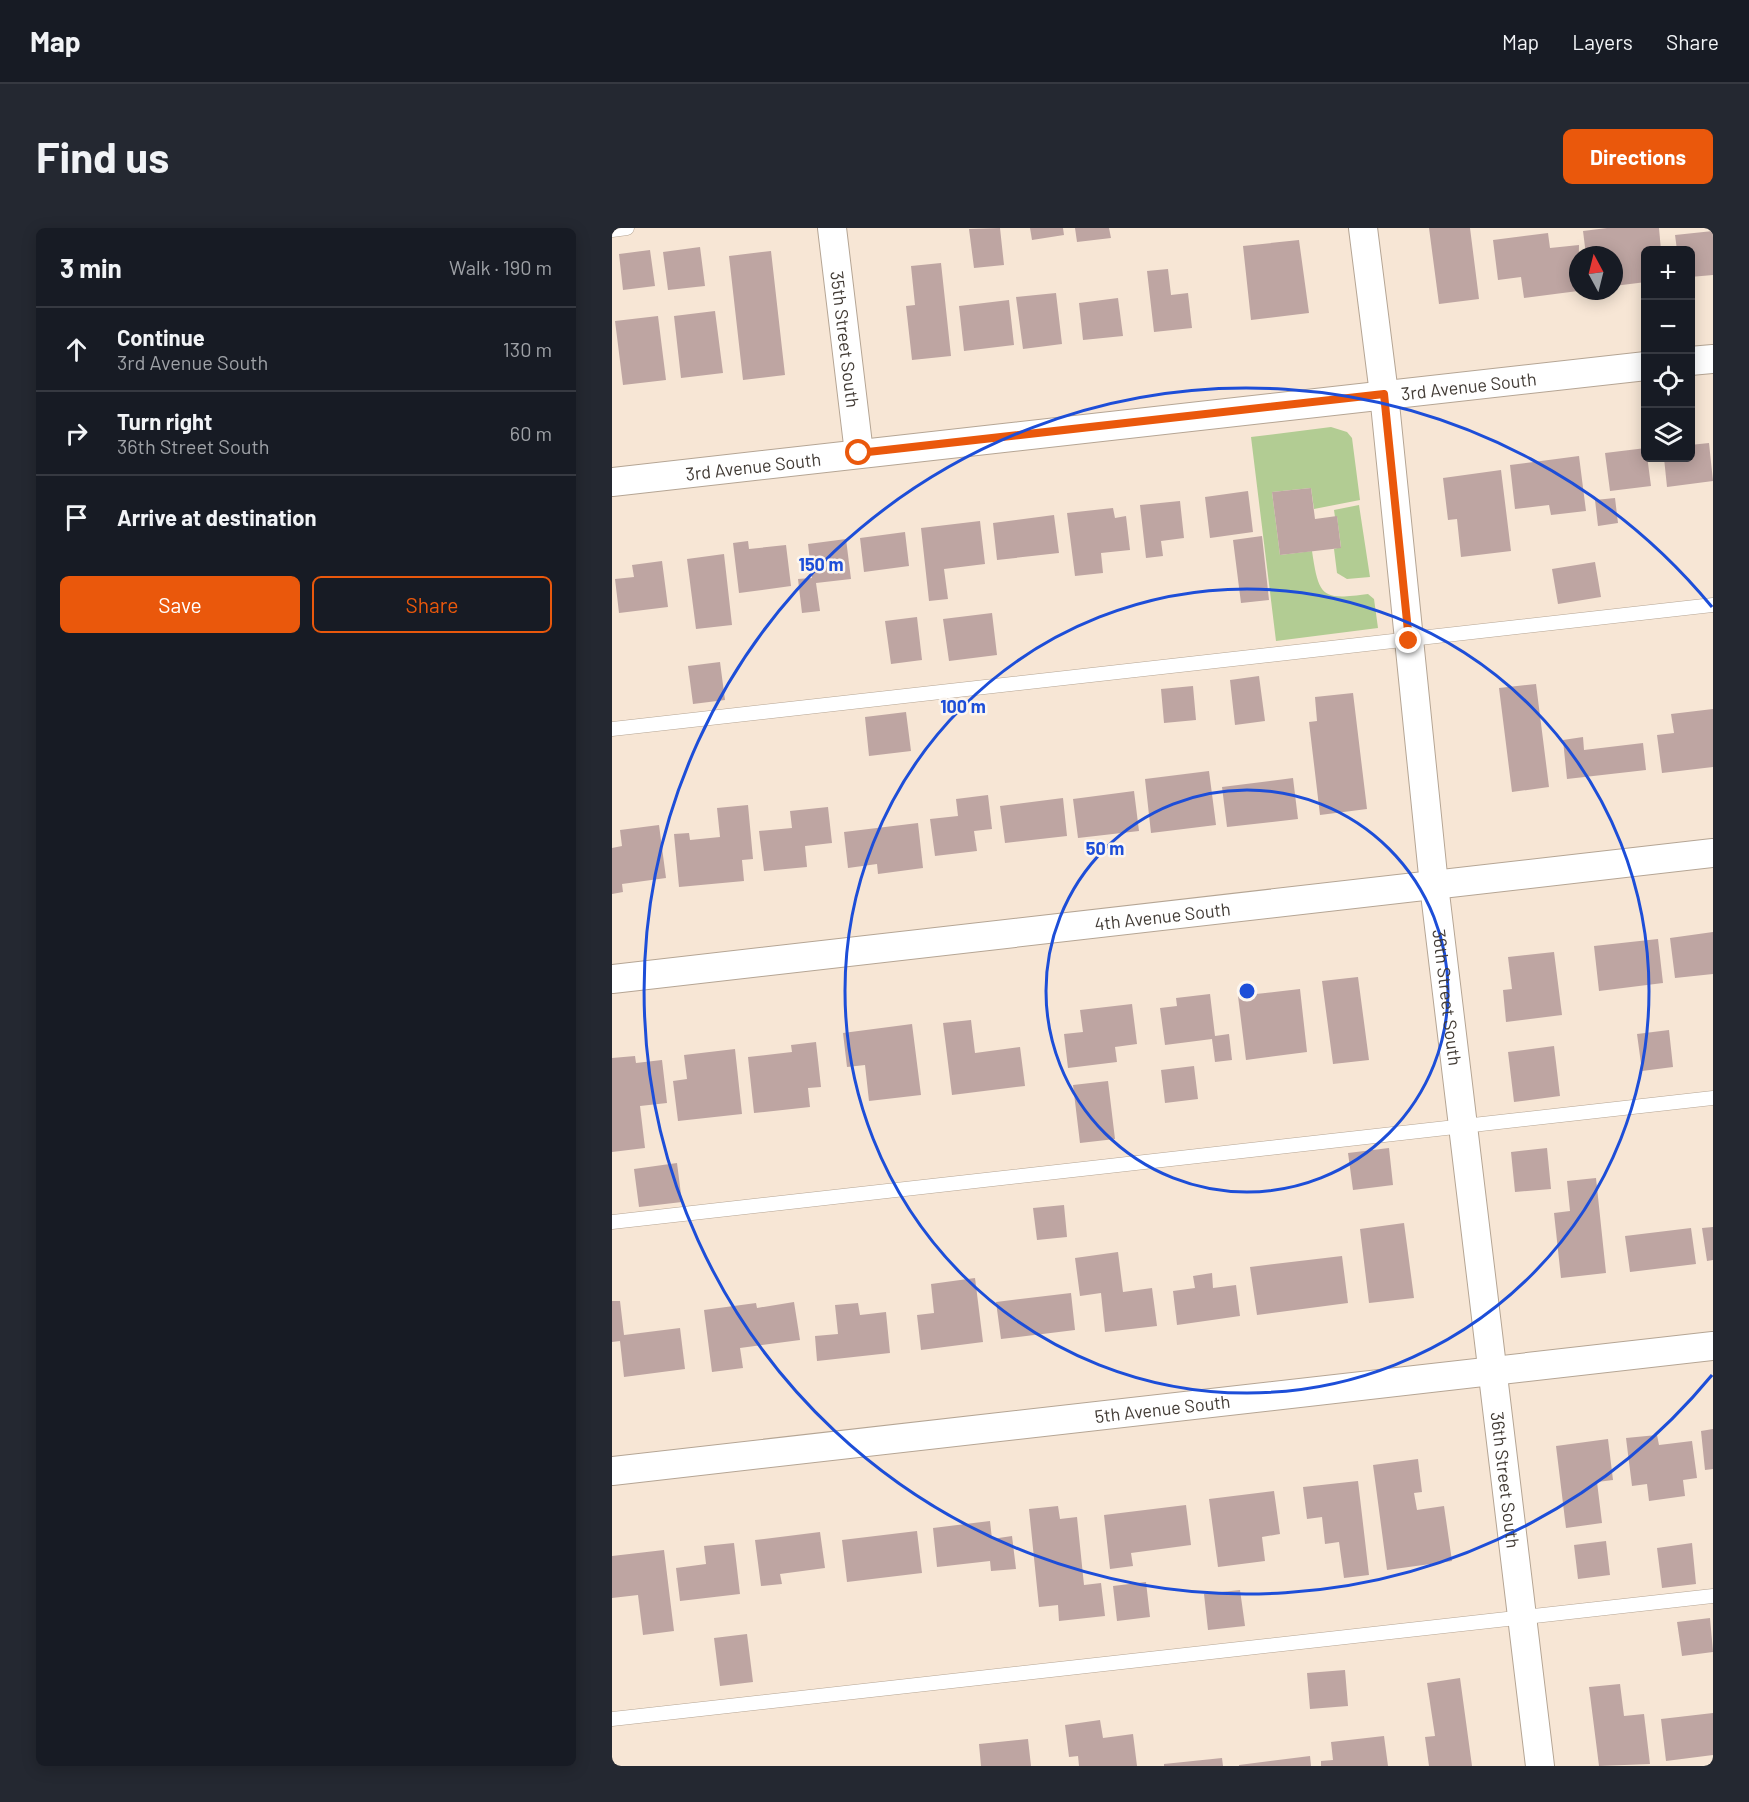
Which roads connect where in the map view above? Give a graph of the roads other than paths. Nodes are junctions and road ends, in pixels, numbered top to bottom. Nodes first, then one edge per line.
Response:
1 (627, 228) edge
2 (832, 228) edge
3 (1363, 228) edge
4 (612, 230) edge
5 (1713, 359) edge
6 (1695, 361) edge
7 (1641, 367) edge
8 (1384, 394) junction
9 (859, 453) junction
10 (612, 482) edge
11 (1713, 605) edge
12 (1409, 641) junction
13 (612, 729) edge
14 (1713, 853) edge
15 (1434, 885) junction
16 (612, 979) edge
17 (1713, 1098) edge
18 (1463, 1127) junction
19 (612, 1222) edge
20 (1713, 1346) edge
21 (1493, 1372) junction
22 (612, 1472) edge
23 (1713, 1596) edge
24 (1522, 1618) junction
25 (612, 1719) edge
26 (1540, 1766) edge

1 - 4 lane
2 - 9 street, 35th Street South
3 - 8 street, 36th Street South
5 - 6 street
7 - 8 street, 3rd Avenue South
8 - 9 street, 3rd Avenue South
8 - 12 street, 36th Street South
9 - 10 street, 3rd Avenue South
11 - 12 lane
12 - 13 lane
12 - 15 street, 36th Street South
14 - 15 street, 4th Avenue South
15 - 16 street, 4th Avenue South
15 - 18 street, 36th Street South
17 - 18 lane
18 - 19 lane
18 - 21 street, 36th Street South
20 - 21 street, 5th Avenue South
21 - 22 street, 5th Avenue South
21 - 24 street, 36th Street South
23 - 24 lane
24 - 25 lane
24 - 26 street, 36th Street South

